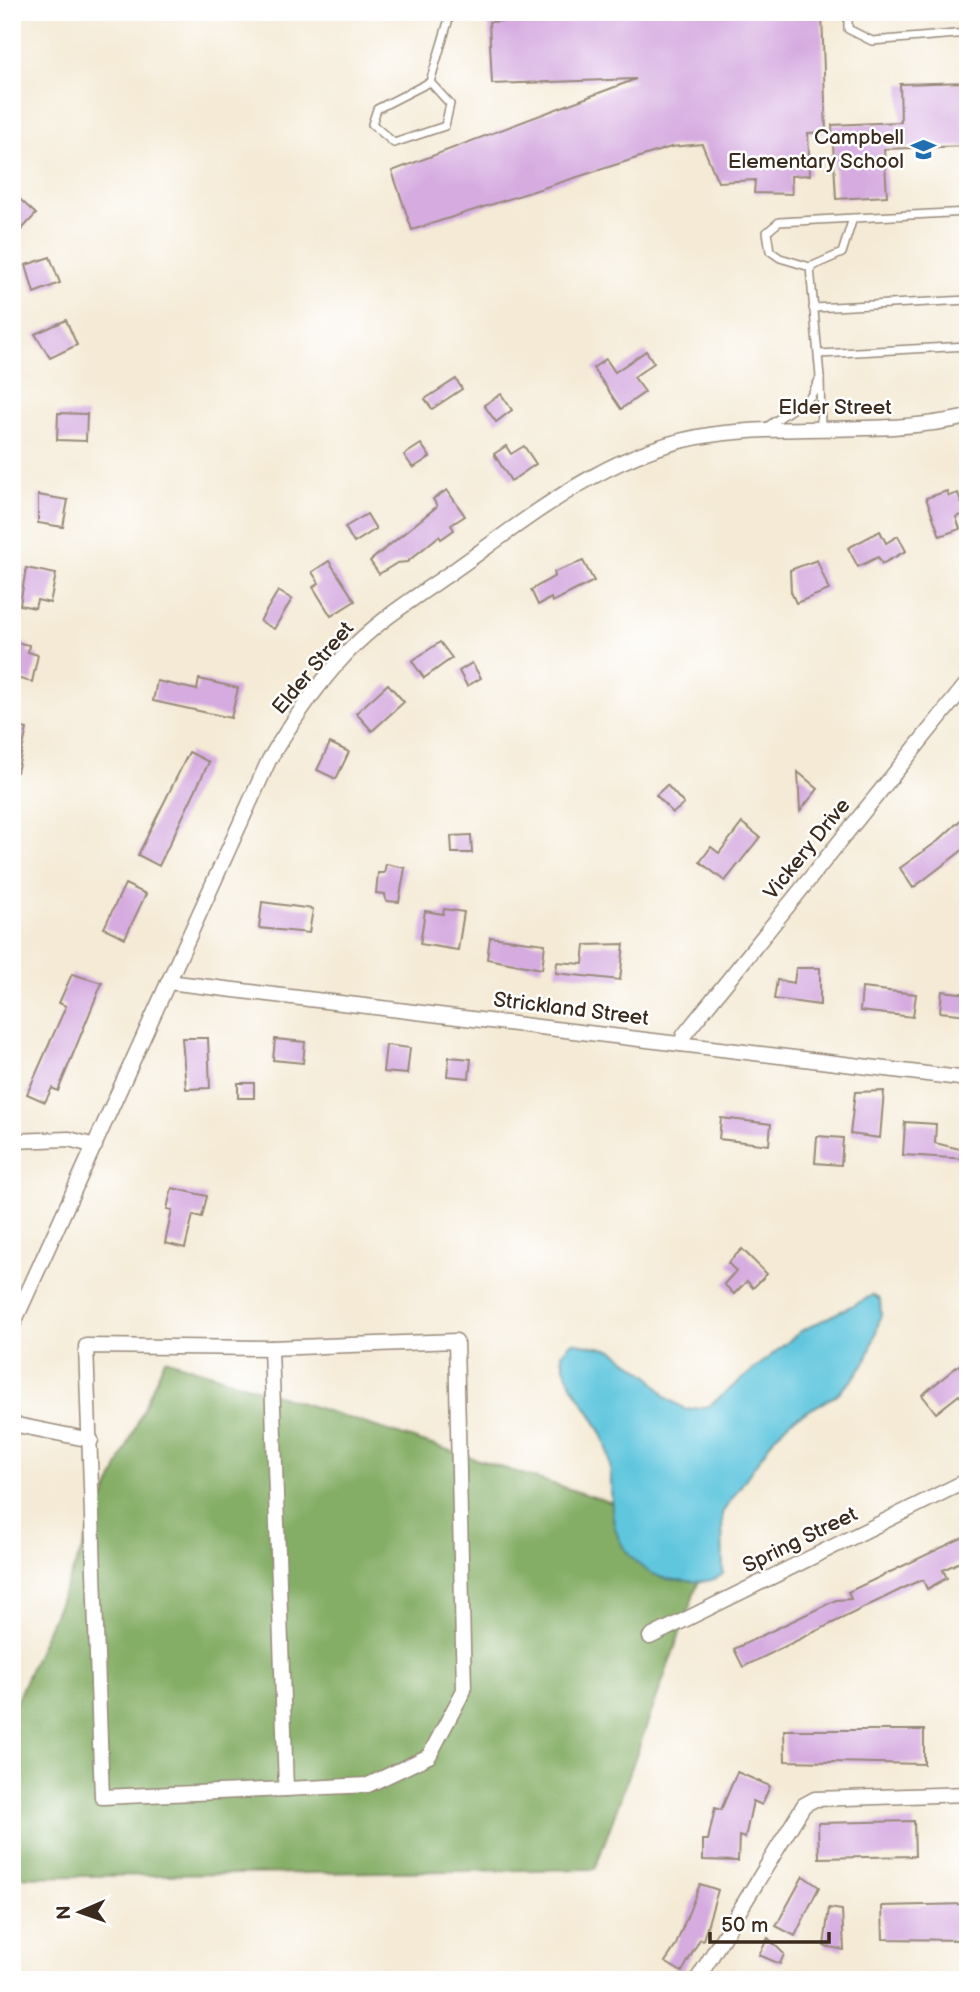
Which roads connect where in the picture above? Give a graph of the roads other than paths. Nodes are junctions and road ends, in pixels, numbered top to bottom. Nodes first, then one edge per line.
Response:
1 (451, 12) edge
2 (848, 12) edge
3 (968, 33) edge
4 (430, 82) junction
5 (968, 212) edge
6 (853, 218) junction
7 (810, 267) junction
8 (968, 300) edge
9 (813, 308) junction
10 (968, 346) edge
11 (819, 354) junction
12 (820, 377) junction
13 (968, 417) edge
14 (821, 428) junction
15 (763, 429) junction
16 (968, 682) edge
17 (168, 982) junction
18 (681, 1044) junction
19 (968, 1079) edge
20 (12, 1141) edge
21 (94, 1146) junction
22 (12, 1327) edge
23 (271, 1348) junction
24 (12, 1424) edge
25 (91, 1440) junction
26 (968, 1480) edge
27 (650, 1637) dead end
28 (286, 1789) junction
29 (968, 1794) edge
30 (696, 1980) edge

1 - 4 lane
2 - 3 lane
4 - 4 lane
5 - 6 lane
6 - 7 lane
6 - 7 lane
7 - 9 lane
8 - 9 lane
9 - 11 lane
10 - 11 lane
11 - 12 lane
12 - 14 lane
12 - 15 lane
13 - 14 street, Elder Street
14 - 15 street, Elder Street
15 - 17 street, Elder Street
16 - 18 street, Vickery Drive
17 - 18 street, Strickland Street
17 - 21 street, Elder Street
18 - 19 street, Strickland Street
20 - 21 street
21 - 22 street, Elder Street
23 - 25 street
23 - 28 street
23 - 28 street
24 - 25 street
25 - 28 street
26 - 27 street, Spring Street
29 - 30 street

